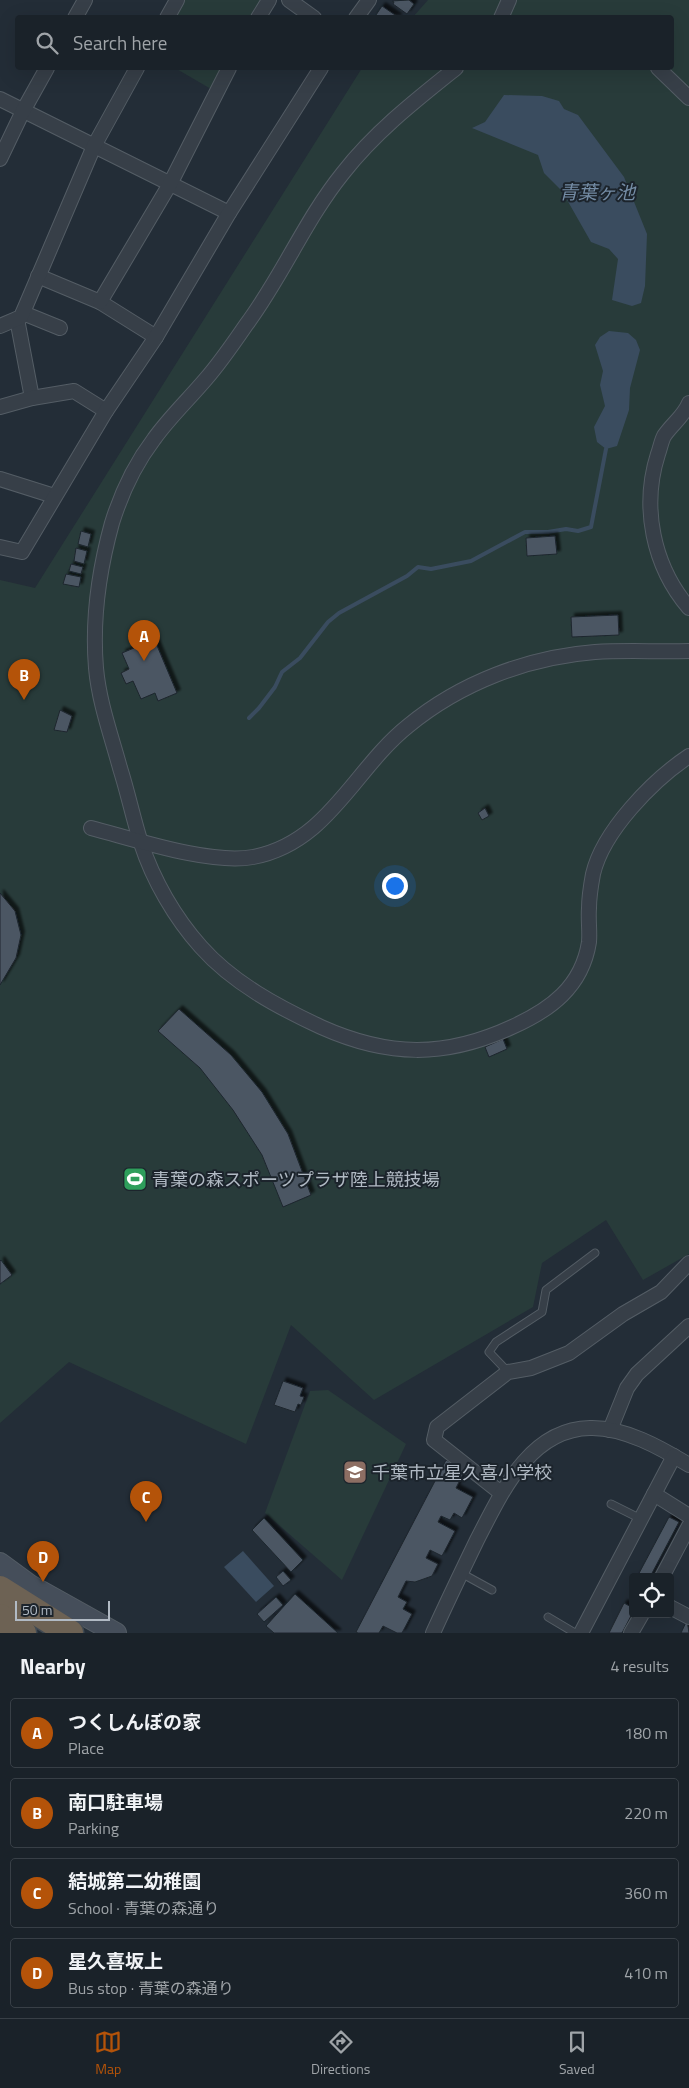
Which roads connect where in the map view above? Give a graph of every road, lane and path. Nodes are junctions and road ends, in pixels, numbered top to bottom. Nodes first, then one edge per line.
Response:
1 (85, 0) edge
2 (178, 0) edge
3 (269, 0) edge
4 (289, 0) edge
5 (369, 0) edge
6 (509, 0) edge
7 (76, 15) edge
8 (169, 15) edge
9 (260, 15) edge
10 (310, 15) edge
11 (358, 15) edge
12 (502, 15) edge
13 (46, 70) edge
14 (136, 70) edge
15 (227, 70) edge
16 (320, 70) edge
17 (454, 70) edge
18 (660, 70) edge
19 (689, 98) edge
20 (0, 100) edge
21 (23, 111) junction
22 (94, 146) junction
23 (0, 159) edge
24 (170, 184) junction
25 (229, 213) junction
26 (38, 276) junction
27 (100, 302) junction
28 (20, 316) junction
29 (0, 326) edge
30 (60, 328) dead end
31 (156, 337) junction
32 (32, 398) junction
33 (689, 403) edge
34 (0, 407) edge
35 (106, 411) junction
36 (0, 479) edge
37 (54, 496) junction
38 (0, 547) edge
39 (689, 608) edge
40 (689, 651) edge
41 (689, 756) edge
42 (91, 828) dead end
43 (140, 841) junction
44 (595, 1253) dead end
45 (689, 1263) edge
46 (689, 1326) edge
47 (508, 1372) junction
48 (610, 1430) junction
49 (674, 1456) junction
50 (689, 1466) edge
51 (501, 1493) junction
52 (654, 1494) junction
53 (611, 1504) dead end
54 (689, 1516) edge
55 (641, 1519) junction
56 (689, 1526) edge
57 (0, 1563) edge
58 (461, 1573) junction
59 (664, 1573) edge
60 (0, 1589) edge
61 (492, 1590) dead end
62 (674, 1609) edge
63 (0, 1617) edge
64 (689, 1617) edge
65 (548, 1618) dead end
66 (640, 1618) edge
67 (60, 1629) edge
68 (23, 1633) edge
69 (116, 1633) edge
70 (433, 1633) edge
71 (575, 1633) edge
72 (581, 1633) edge
73 (631, 1633) edge

1 - 7 street
2 - 8 street
3 - 9 street
4 - 10 street
5 - 11 street
6 - 12 street
13 - 21 street
14 - 22 street
15 - 24 street
16 - 25 street
17 - 43 street
18 - 19 street
20 - 21 street
21 - 22 street
21 - 23 street
22 - 24 street
22 - 26 street
24 - 25 street
24 - 27 street
25 - 31 street
26 - 27 street
26 - 28 street
27 - 31 street
28 - 29 street
28 - 30 street
28 - 32 street
31 - 35 street
32 - 34 street
32 - 35 street
33 - 39 street
35 - 37 street
36 - 37 street
37 - 38 street
40 - 43 street
41 - 43 street
42 - 43 street
44 - 47 lane
45 - 47 street
46 - 48 street
47 - 51 street
48 - 49 street
48 - 51 street
49 - 50 street
49 - 52 street
51 - 58 street
52 - 54 street
52 - 55 street
53 - 55 lane
55 - 72 street
56 - 59 street
57 - 69 street
58 - 61 lane
58 - 70 street
60 - 67 highway
62 - 64 street
63 - 68 highway
65 - 71 lane
66 - 73 street

